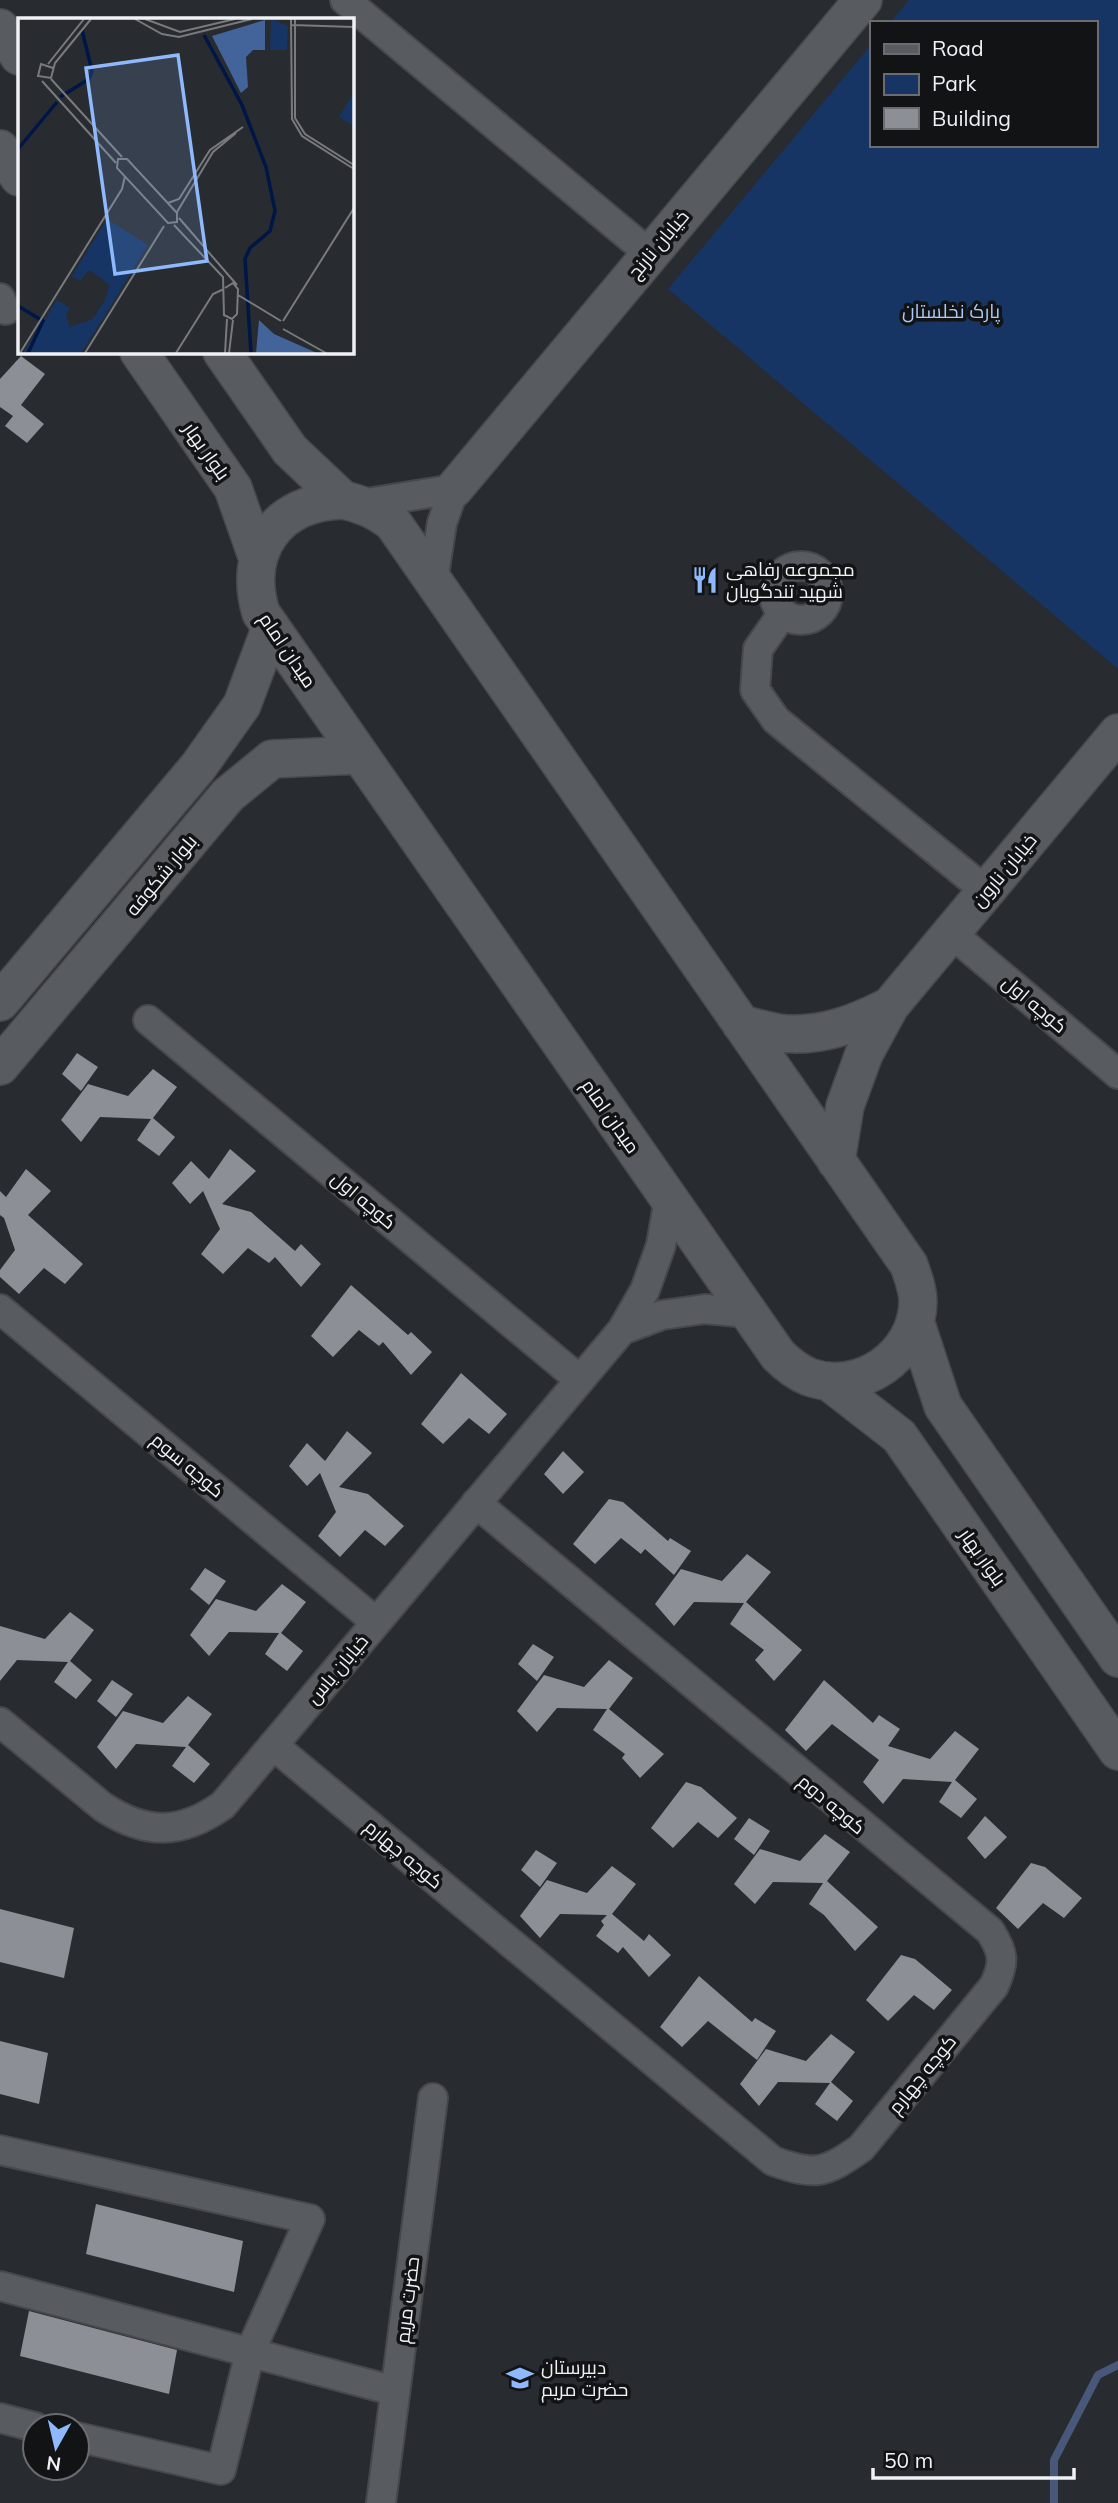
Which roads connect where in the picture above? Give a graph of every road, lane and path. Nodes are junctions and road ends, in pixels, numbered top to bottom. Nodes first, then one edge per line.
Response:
1 (345, 0) edge
2 (858, 2) edge
3 (0, 28) edge
4 (18, 55) edge
5 (0, 149) edge
6 (18, 176) edge
7 (650, 254) junction
8 (140, 354) edge
9 (223, 354) edge
10 (454, 488) junction
11 (352, 502) junction
12 (258, 559) junction
13 (433, 581) junction
14 (783, 612) dead end
15 (271, 627) junction
16 (1118, 733) edge
17 (360, 755) junction
18 (986, 891) junction
19 (951, 933) junction
20 (0, 1002) edge
21 (890, 1006) junction
22 (148, 1020) dead end
23 (741, 1024) junction
24 (0, 1066) edge
25 (1118, 1074) edge
26 (836, 1161) junction
27 (669, 1199) junction
28 (0, 1309) edge
29 (749, 1313) junction
30 (915, 1321) junction
31 (622, 1330) junction
32 (580, 1380) junction
33 (828, 1381) junction
34 (476, 1503) junction
35 (376, 1622) junction
36 (1118, 1658) edge
37 (0, 1722) edge
38 (272, 1745) junction
39 (1118, 1751) edge
40 (433, 2098) dead end
41 (0, 2150) edge
42 (0, 2286) edge
43 (250, 2352) junction
44 (395, 2391) junction
45 (0, 2418) edge
46 (21, 2423) edge
47 (91, 2440) edge
48 (381, 2503) edge

1 - 7 street
2 - 7 street, خیابان نارنج
3 - 4 street
5 - 6 street
7 - 10 street, خیابان نارنج
8 - 12 street, بلوار بهار
9 - 11 street
10 - 11 street
10 - 13 street
11 - 12 street, میدان امام
11 - 13 street, میدان امام
12 - 15 street, میدان امام
13 - 23 street, میدان امام
14 - 18 street
15 - 17 street, میدان امام
15 - 20 street
16 - 18 street, خیابان نارون
17 - 24 street, بلوار شکوفه
17 - 27 street, میدان امام
18 - 19 street, خیابان نارون
19 - 21 street, خیابان نارون
19 - 25 street, کوچه اول
21 - 23 street
21 - 26 street
22 - 32 street, کوچه اول
23 - 26 street, میدان امام
26 - 30 street, میدان امام
27 - 29 street, میدان امام
27 - 31 street, خیابان یاس
28 - 35 street, کوچه سوم
29 - 31 street
29 - 33 street, میدان امام
30 - 33 street, میدان امام
30 - 36 street
31 - 32 street, خیابان یاس
32 - 34 street, خیابان یاس
33 - 39 street, بلوار بهار
34 - 35 street, خیابان یاس
34 - 38 street, کوچه چهارم
35 - 38 street, خیابان یاس
37 - 38 street, خیابان یاس
40 - 44 street, حضرت مریم
41 - 43 street
42 - 43 street
43 - 44 street
43 - 47 street
44 - 48 street, حضرت مریم
45 - 46 street

